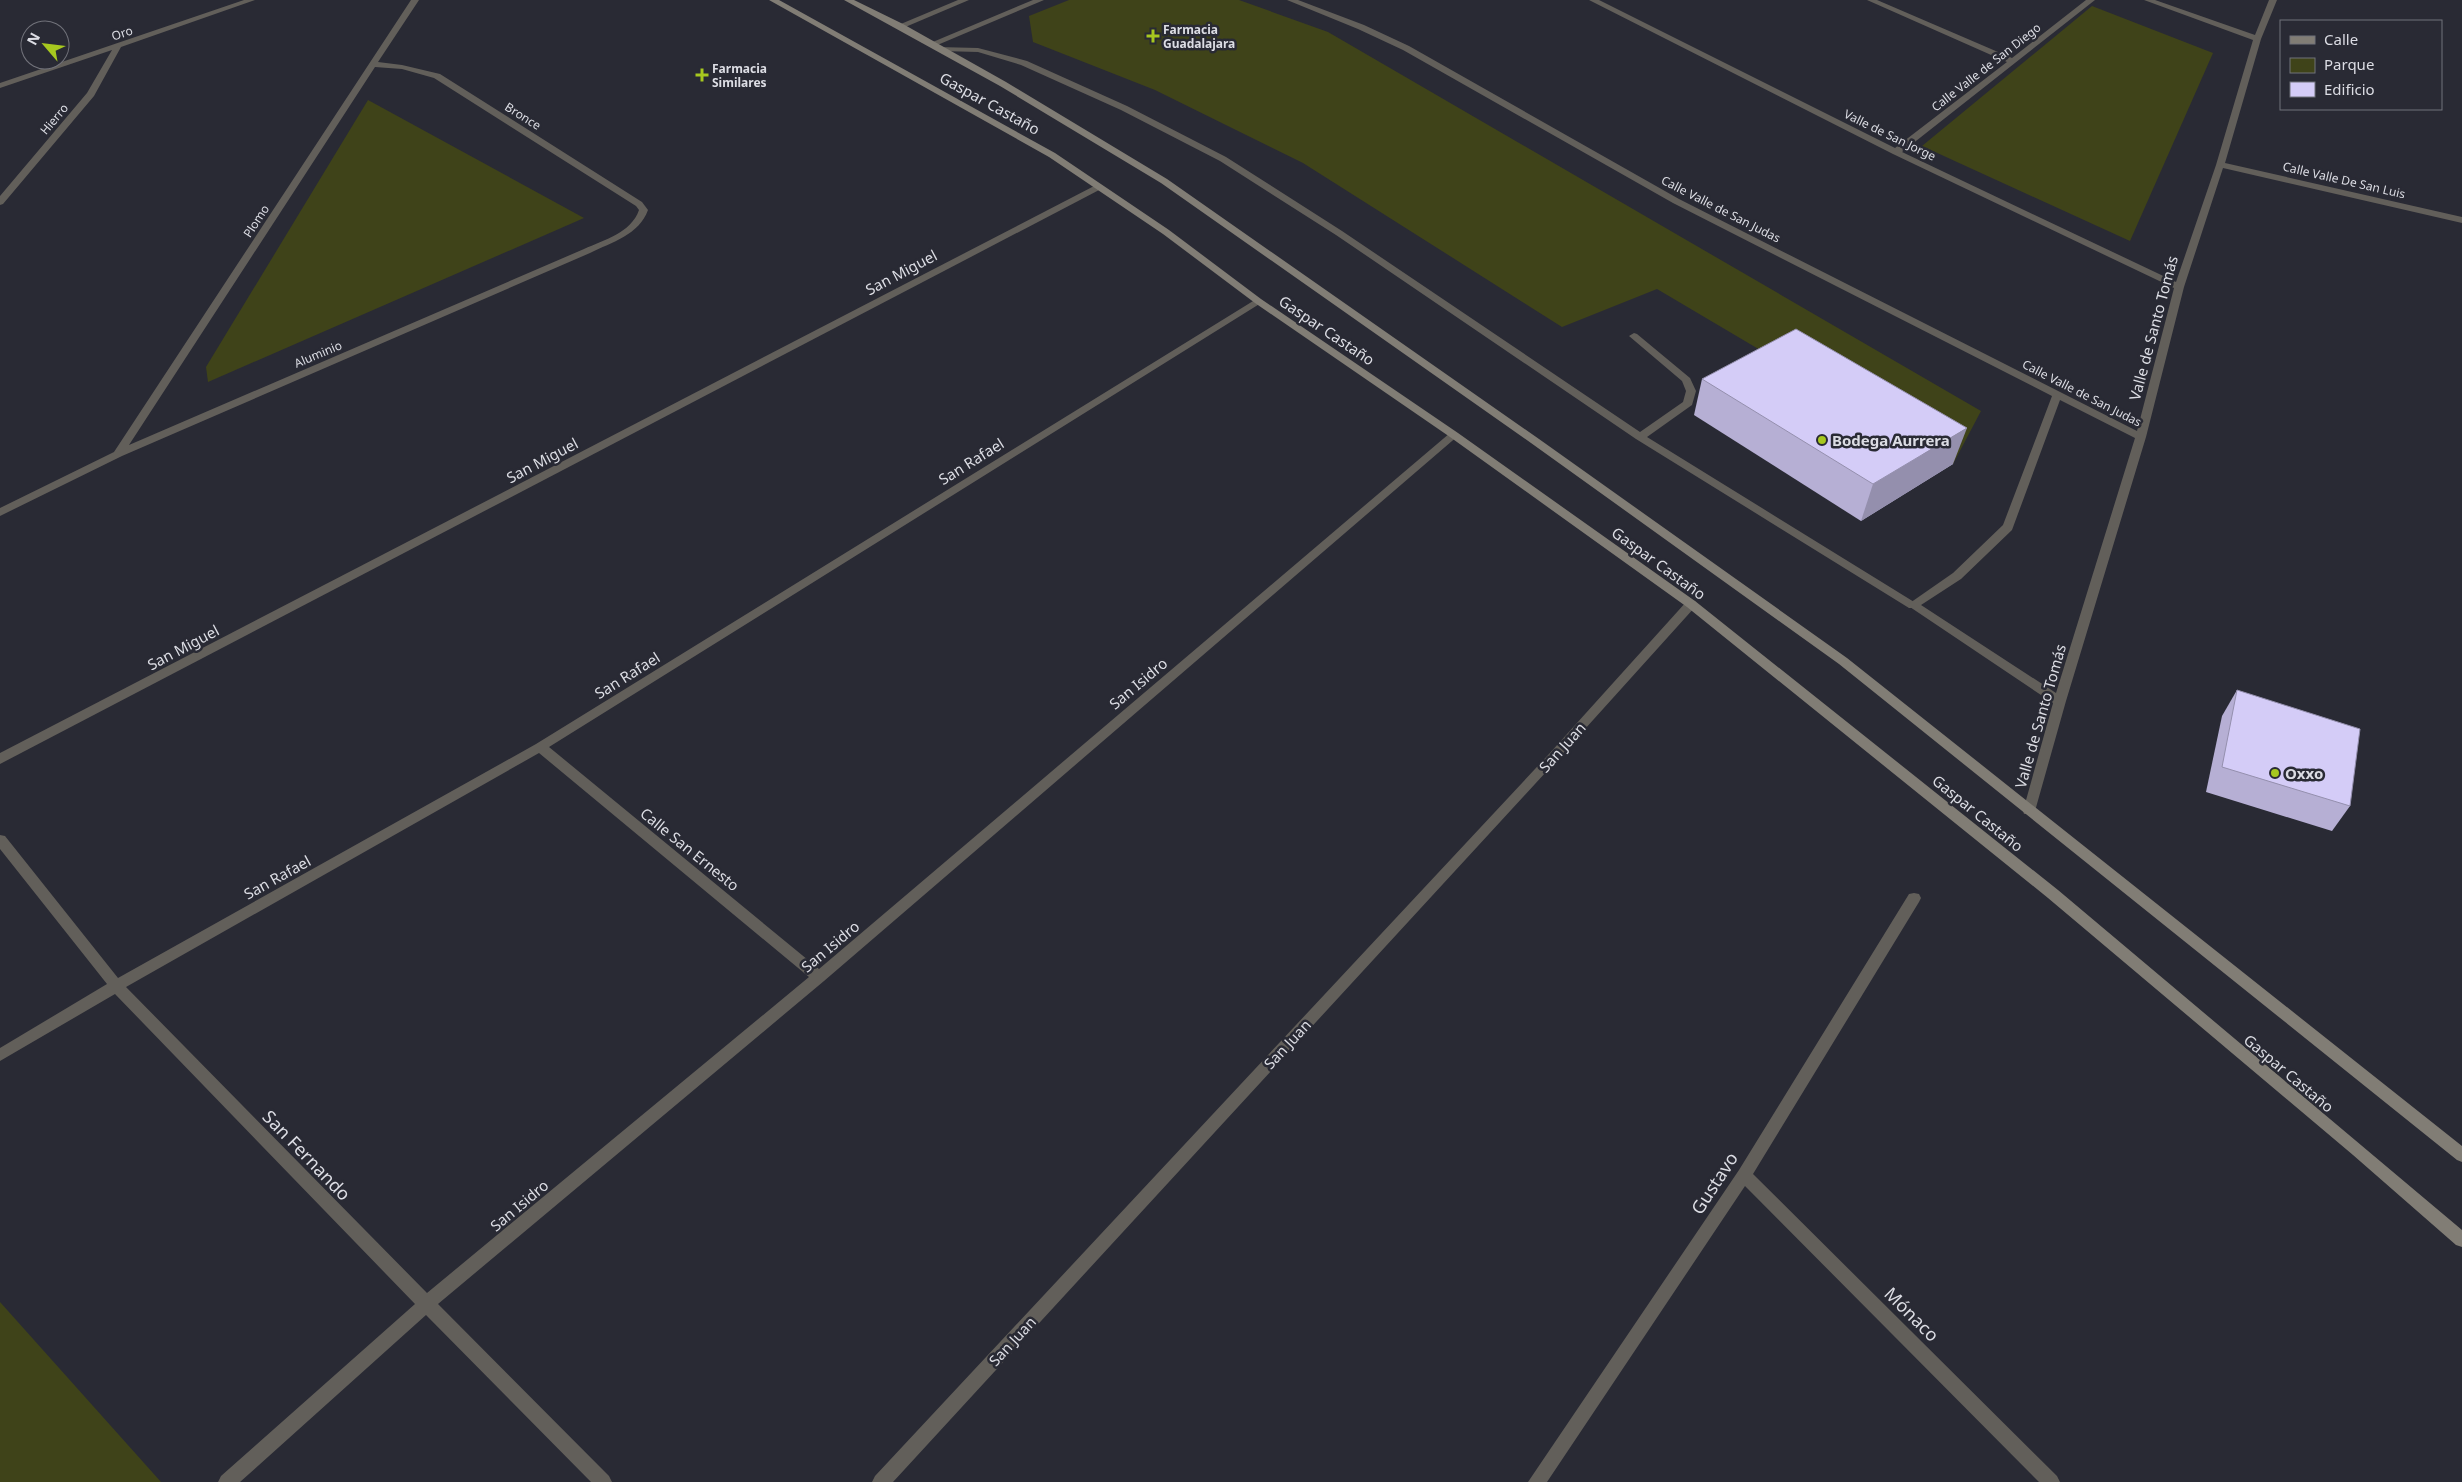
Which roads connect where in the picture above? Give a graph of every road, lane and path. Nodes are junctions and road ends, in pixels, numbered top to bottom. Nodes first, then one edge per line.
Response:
1 (251, 0) edge
2 (415, 0) edge
3 (773, 0) edge
4 (848, 0) edge
5 (965, 0) edge
6 (1040, 0) edge
7 (1291, 0) edge
8 (1593, 0) edge
9 (1871, 0) edge
10 (2090, 0) edge
11 (2148, 0) edge
12 (2273, 0) edge
13 (900, 26) junction
14 (2257, 39) junction
15 (118, 46) junction
16 (936, 46) junction
17 (2012, 61) junction
18 (374, 64) junction
19 (0, 86) edge
20 (1896, 152) junction
21 (2220, 165) junction
22 (1098, 187) junction
23 (0, 202) edge
24 (643, 216) joint
25 (2462, 220) edge
26 (2179, 287) junction
27 (1258, 301) junction
28 (1634, 336) dead end
29 (2057, 394) junction
30 (1454, 435) junction
31 (1640, 437) junction
32 (2141, 437) junction
33 (118, 454) junction
34 (0, 512) edge
35 (1691, 604) junction
36 (1913, 605) junction
37 (2060, 701) junction
38 (540, 747) junction
39 (0, 759) edge
40 (2029, 811) junction
41 (0, 840) edge
42 (1914, 898) dead end
43 (819, 977) junction
44 (116, 986) junction
45 (0, 1056) edge
46 (2462, 1155) edge
47 (1744, 1174) junction
48 (2462, 1240) edge
49 (426, 1304) junction
50 (227, 1482) edge
51 (603, 1482) edge
52 (881, 1482) edge
53 (1537, 1482) edge
54 (2051, 1482) edge

1 - 15 street, Oro
2 - 18 street, Plomo
3 - 22 main road, Gaspar Castaño
4 - 13 main road, Gaspar Castaño
5 - 13 street
6 - 16 street
7 - 29 street, Calle Valle de San Judas
8 - 20 street, Valle de San Jorge
9 - 17 street
10 - 17 street, Calle Valle de San Diego
11 - 14 street
12 - 14 street, Valle de Santo Tomás
13 - 16 main road, Gaspar Castaño
14 - 21 street, Valle de Santo Tomás
15 - 19 street, Oro
15 - 23 street, Hierro
16 - 31 street
16 - 40 main road, Gaspar Castaño
17 - 20 street, Calle Valle de San Diego
18 - 24 street, Bronce
18 - 33 street, Plomo
20 - 26 street, Valle de San Jorge
21 - 25 street, Calle Valle De San Luis
21 - 26 street, Valle de Santo Tomás
22 - 27 main road, Gaspar Castaño
22 - 39 street, San Miguel
24 - 33 street, Aluminio
26 - 32 street, Valle de Santo Tomás
27 - 30 main road, Gaspar Castaño
27 - 38 street, San Rafael
28 - 31 street
29 - 32 street, Calle Valle de San Judas
29 - 36 street
30 - 35 main road, Gaspar Castaño
30 - 43 street, San Isidro
31 - 36 street
32 - 37 street, Valle de Santo Tomás
33 - 34 street, Aluminio
35 - 48 main road, Gaspar Castaño
35 - 52 street, San Juan
36 - 37 street
37 - 40 street, Valle de Santo Tomás
38 - 43 street, Calle San Ernesto
38 - 44 street, San Rafael
40 - 46 main road, Gaspar Castaño
41 - 44 street, San Fernando
42 - 47 street, Gustavo
43 - 49 street, San Isidro
44 - 45 street, San Rafael
44 - 49 street, San Fernando
47 - 53 street, Gustavo
47 - 54 street, Mónaco
49 - 50 street, San Isidro
49 - 51 street, San Fernando

